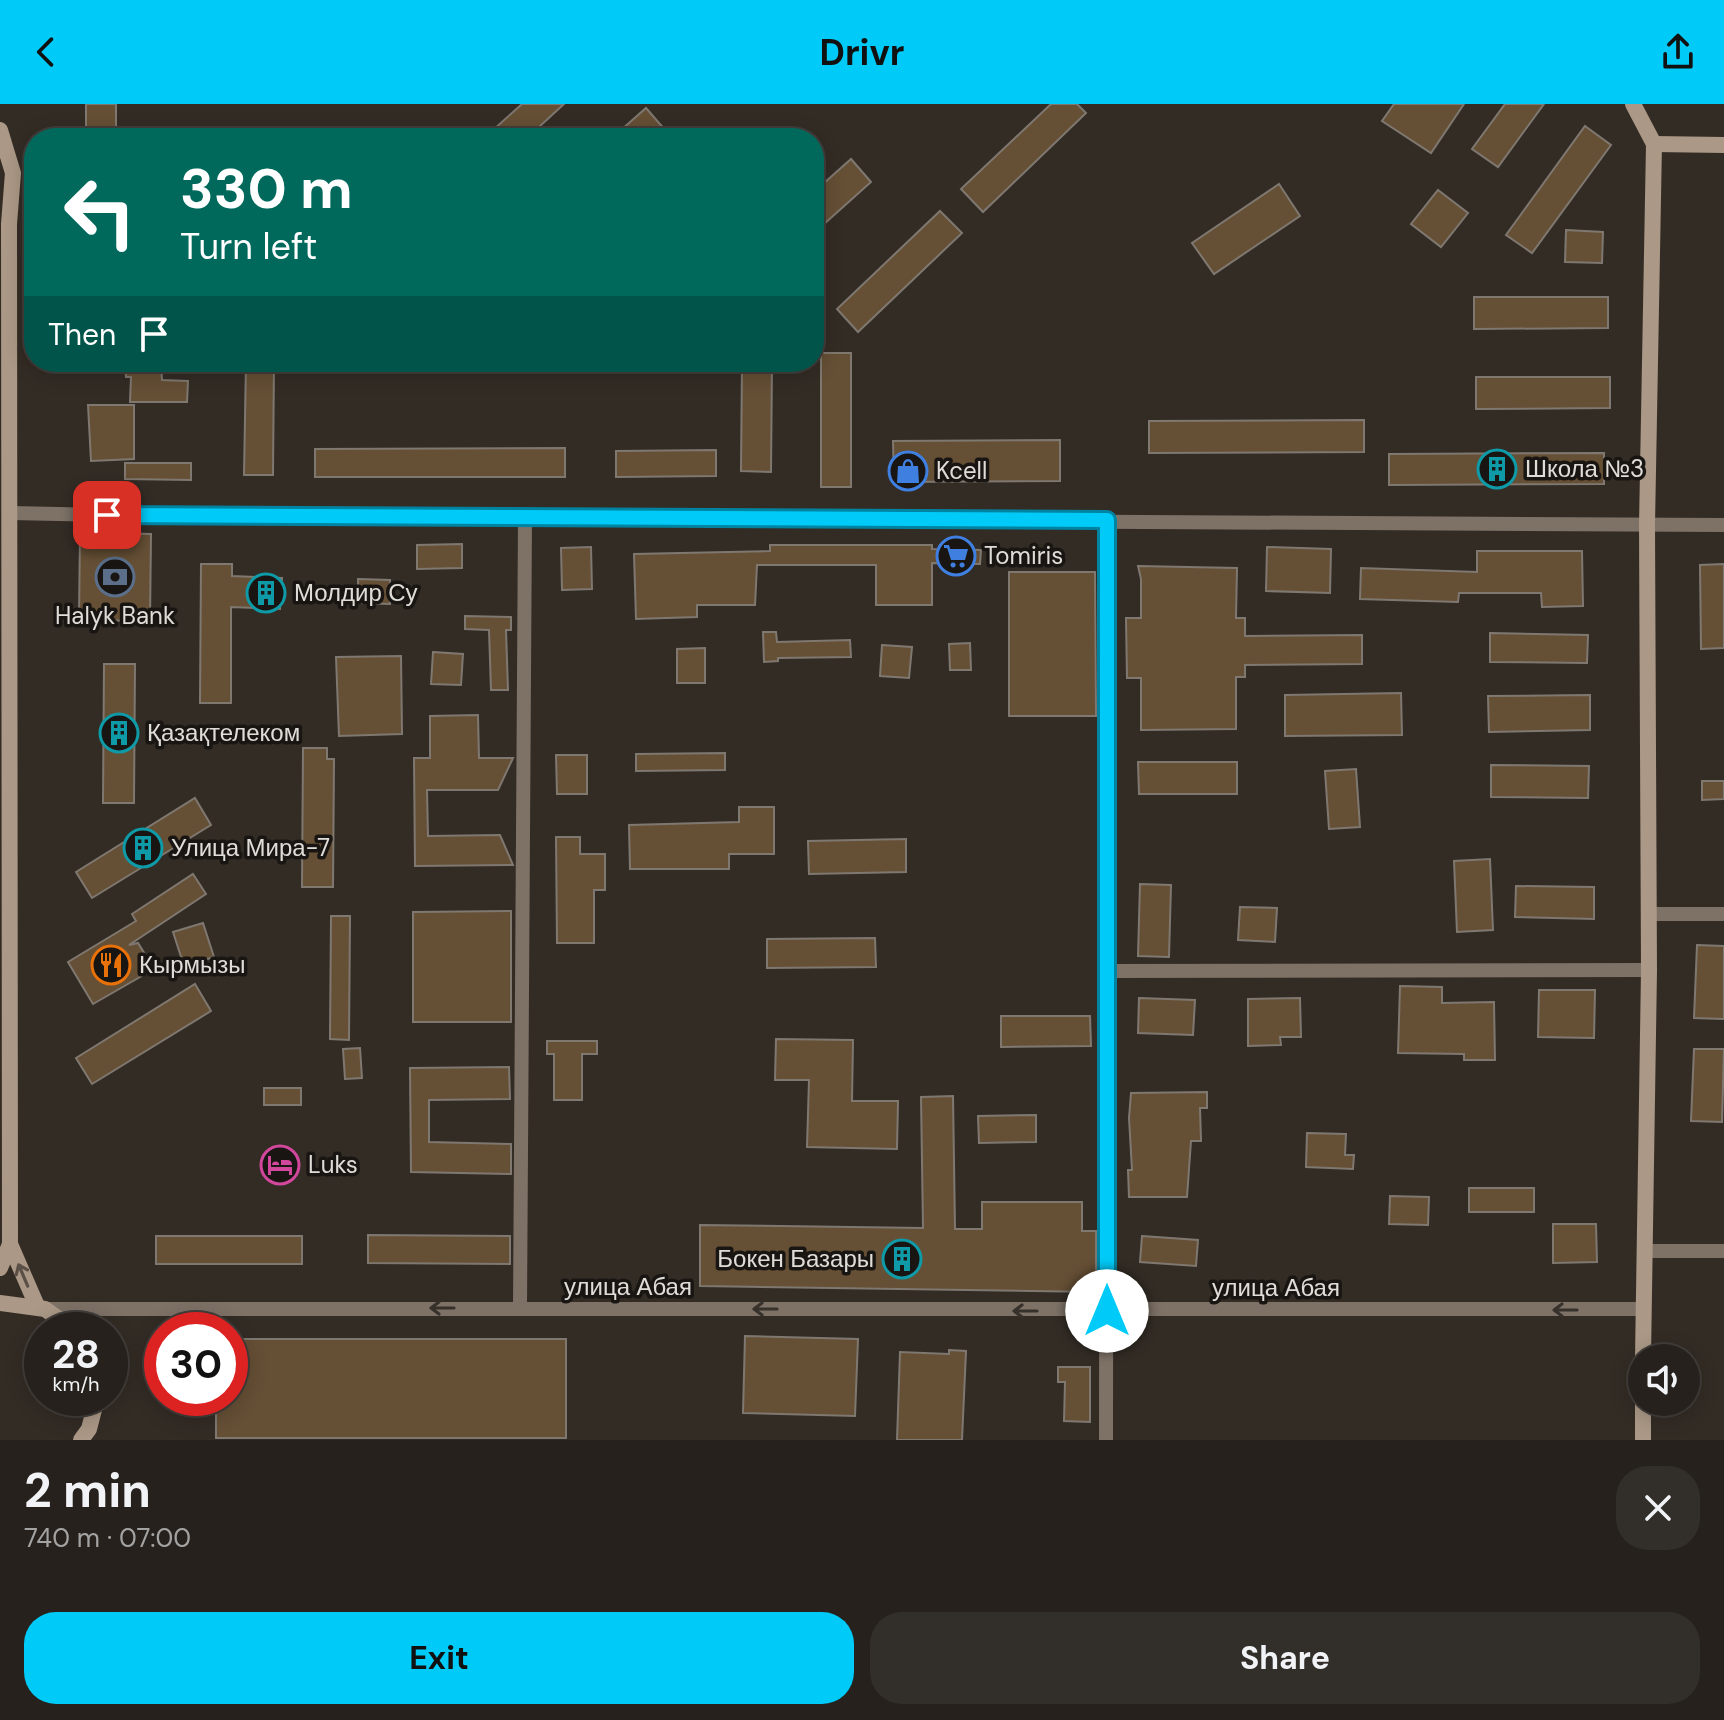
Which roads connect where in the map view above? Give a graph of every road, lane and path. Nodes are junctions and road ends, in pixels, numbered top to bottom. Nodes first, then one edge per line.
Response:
1 (1633, 104) edge
2 (0, 130) edge
3 (1654, 144) junction
4 (1724, 145) edge
5 (5, 429) edge
6 (11, 513) junction
7 (525, 518) junction
8 (1107, 520) junction
9 (1647, 525) junction
10 (1724, 525) edge
11 (1649, 914) junction
12 (1724, 914) edge
13 (1649, 970) junction
14 (1106, 971) junction
15 (10, 1244) junction
16 (1646, 1251) junction
17 (1724, 1251) edge
18 (0, 1268) edge
19 (0, 1303) edge
20 (41, 1307) junction
21 (520, 1308) junction
22 (1643, 1309) junction
23 (1107, 1311) junction
24 (48, 1312) edge
25 (1643, 1344) edge
26 (92, 1416) edge
27 (1643, 1416) edge
28 (81, 1440) edge
29 (1106, 1440) edge
30 (1643, 1440) edge

1 - 3 street
2 - 5 street
3 - 4 street
3 - 9 street
5 - 6 street
6 - 7 street
6 - 15 street
7 - 8 street
7 - 21 street
8 - 9 street
8 - 14 street
9 - 10 street
9 - 11 street
11 - 12 street
11 - 13 street
13 - 14 street
13 - 16 street
14 - 23 street
15 - 18 street
20 -> 15 street
16 - 17 street
16 - 22 street
19 - 20 street
21 -> 20 street, улица Абая
20 - 24 street
23 -> 21 street, улица Абая
22 -> 23 street, улица Абая
22 - 25 street
23 - 29 street
26 - 28 street
27 - 30 street

